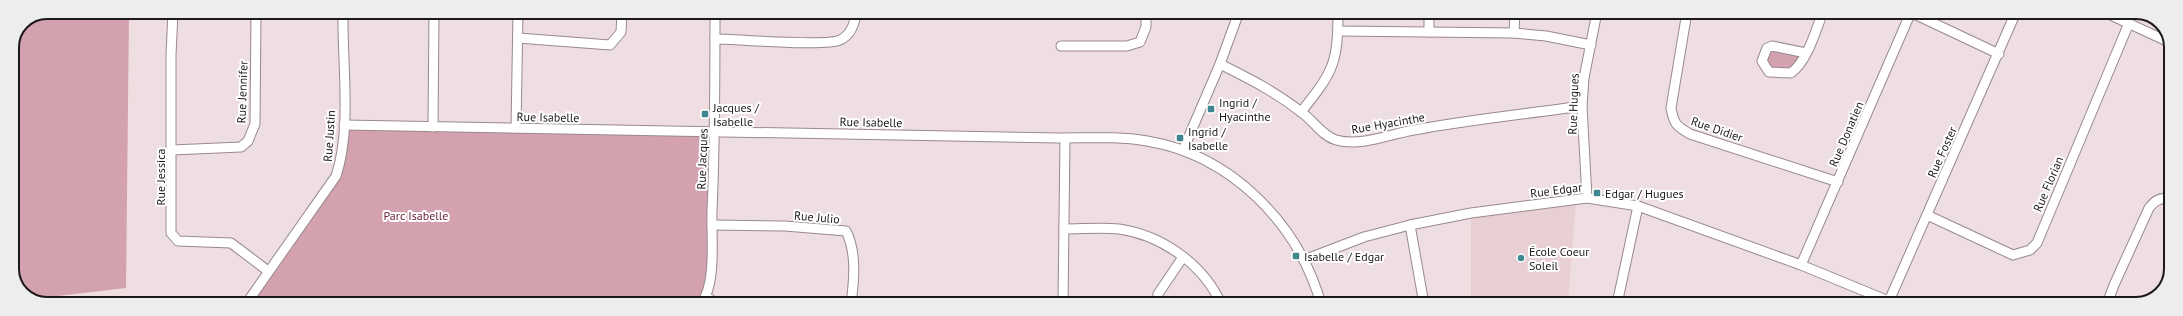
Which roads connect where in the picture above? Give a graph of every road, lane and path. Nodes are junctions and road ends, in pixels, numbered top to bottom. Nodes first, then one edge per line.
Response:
1 (174, 19) edge
2 (256, 19) edge
3 (343, 19) edge
4 (434, 19) edge
5 (518, 19) edge
6 (622, 19) edge
7 (715, 19) edge
8 (855, 19) edge
9 (1146, 19) edge
10 (1236, 19) edge
11 (1338, 19) edge
12 (1429, 19) edge
13 (1515, 19) edge
14 (1596, 19) edge
15 (1686, 19) edge
16 (1820, 19) edge
17 (1907, 19) edge
18 (1925, 19) edge
19 (2013, 19) edge
20 (2122, 19) edge
21 (2129, 22) junction
22 (1338, 31) junction
23 (1429, 32) junction
24 (1514, 33) junction
25 (518, 38) junction
26 (715, 39) junction
27 (2163, 39) edge
28 (1591, 45) junction
29 (1061, 46) dead end
30 (1806, 53) junction
31 (1998, 54) junction
32 (1220, 64) junction
33 (1582, 106) junction
34 (1301, 112) junction
35 (344, 125) junction
36 (433, 127) junction
37 (516, 128) junction
38 (715, 132) junction
39 (1065, 138) junction
40 (172, 150) junction
41 (1183, 150) junction
42 (1838, 182) junction
43 (1587, 198) junction
44 (2164, 198) edge
45 (1638, 206) junction
46 (1927, 215) junction
47 (712, 225) junction
48 (1410, 225) junction
49 (1064, 229) junction
50 (1183, 257) junction
51 (1304, 260) junction
52 (1801, 265) junction
53 (268, 272) junction
54 (251, 297) edge
55 (705, 297) edge
56 (852, 297) edge
57 (1064, 297) edge
58 (1158, 297) edge
59 (1218, 297) edge
60 (1318, 297) edge
61 (1423, 297) edge
62 (1620, 297) edge
63 (1881, 297) edge
64 (1895, 297) edge
65 (2110, 297) edge

1 - 40 street, Rue Jessica
2 - 40 street, Rue Jennifer
3 - 35 street, Rue Justin
4 - 36 street
5 - 25 street
6 - 25 street
7 - 26 street, Rue Jacques
8 - 26 street
9 - 29 street
10 - 32 street
11 - 22 street
12 - 23 street
13 - 24 street
14 - 28 street, Rue Hugues
15 - 42 street, Rue Didier
16 - 30 street
17 - 42 street, Rue Donatien
18 - 31 street
19 - 31 street, Rue Foster
20 - 21 street
21 - 27 street
21 - 46 street, Rue Florian
22 - 23 street
22 - 34 street
23 - 24 street
24 - 28 street
25 - 37 street
26 - 38 street, Rue Jacques
28 - 33 street, Rue Hugues
30 - 30 street
31 - 46 street, Rue Foster
32 - 34 street, Rue Hyacinthe
32 - 41 street
33 - 34 street, Rue Hyacinthe
33 - 43 street, Rue Hugues
35 - 36 street, Rue Isabelle
35 - 53 street, Rue Justin
36 - 37 street, Rue Isabelle
37 - 38 street, Rue Isabelle
38 - 39 street, Rue Isabelle
38 - 47 street, Rue Jacques
39 - 41 street, Rue Isabelle
39 - 49 street
40 - 53 street, Rue Jessica
41 - 51 street, Rue Isabelle
42 - 52 street, Rue Donatien
43 - 45 street, Rue Edgar
43 - 48 street, Rue Edgar
44 - 65 street
45 - 52 street, Rue Edgar
45 - 62 street
46 - 64 street, Rue Foster
47 - 55 street, Rue Jacques
47 - 56 street, Rue Julio
48 - 51 street, Rue Edgar
48 - 61 street
49 - 50 street
49 - 57 street
50 - 58 street
50 - 59 street
51 - 60 street, Rue Isabelle
52 - 63 street, Rue Edgar
53 - 54 street, Rue Justin

